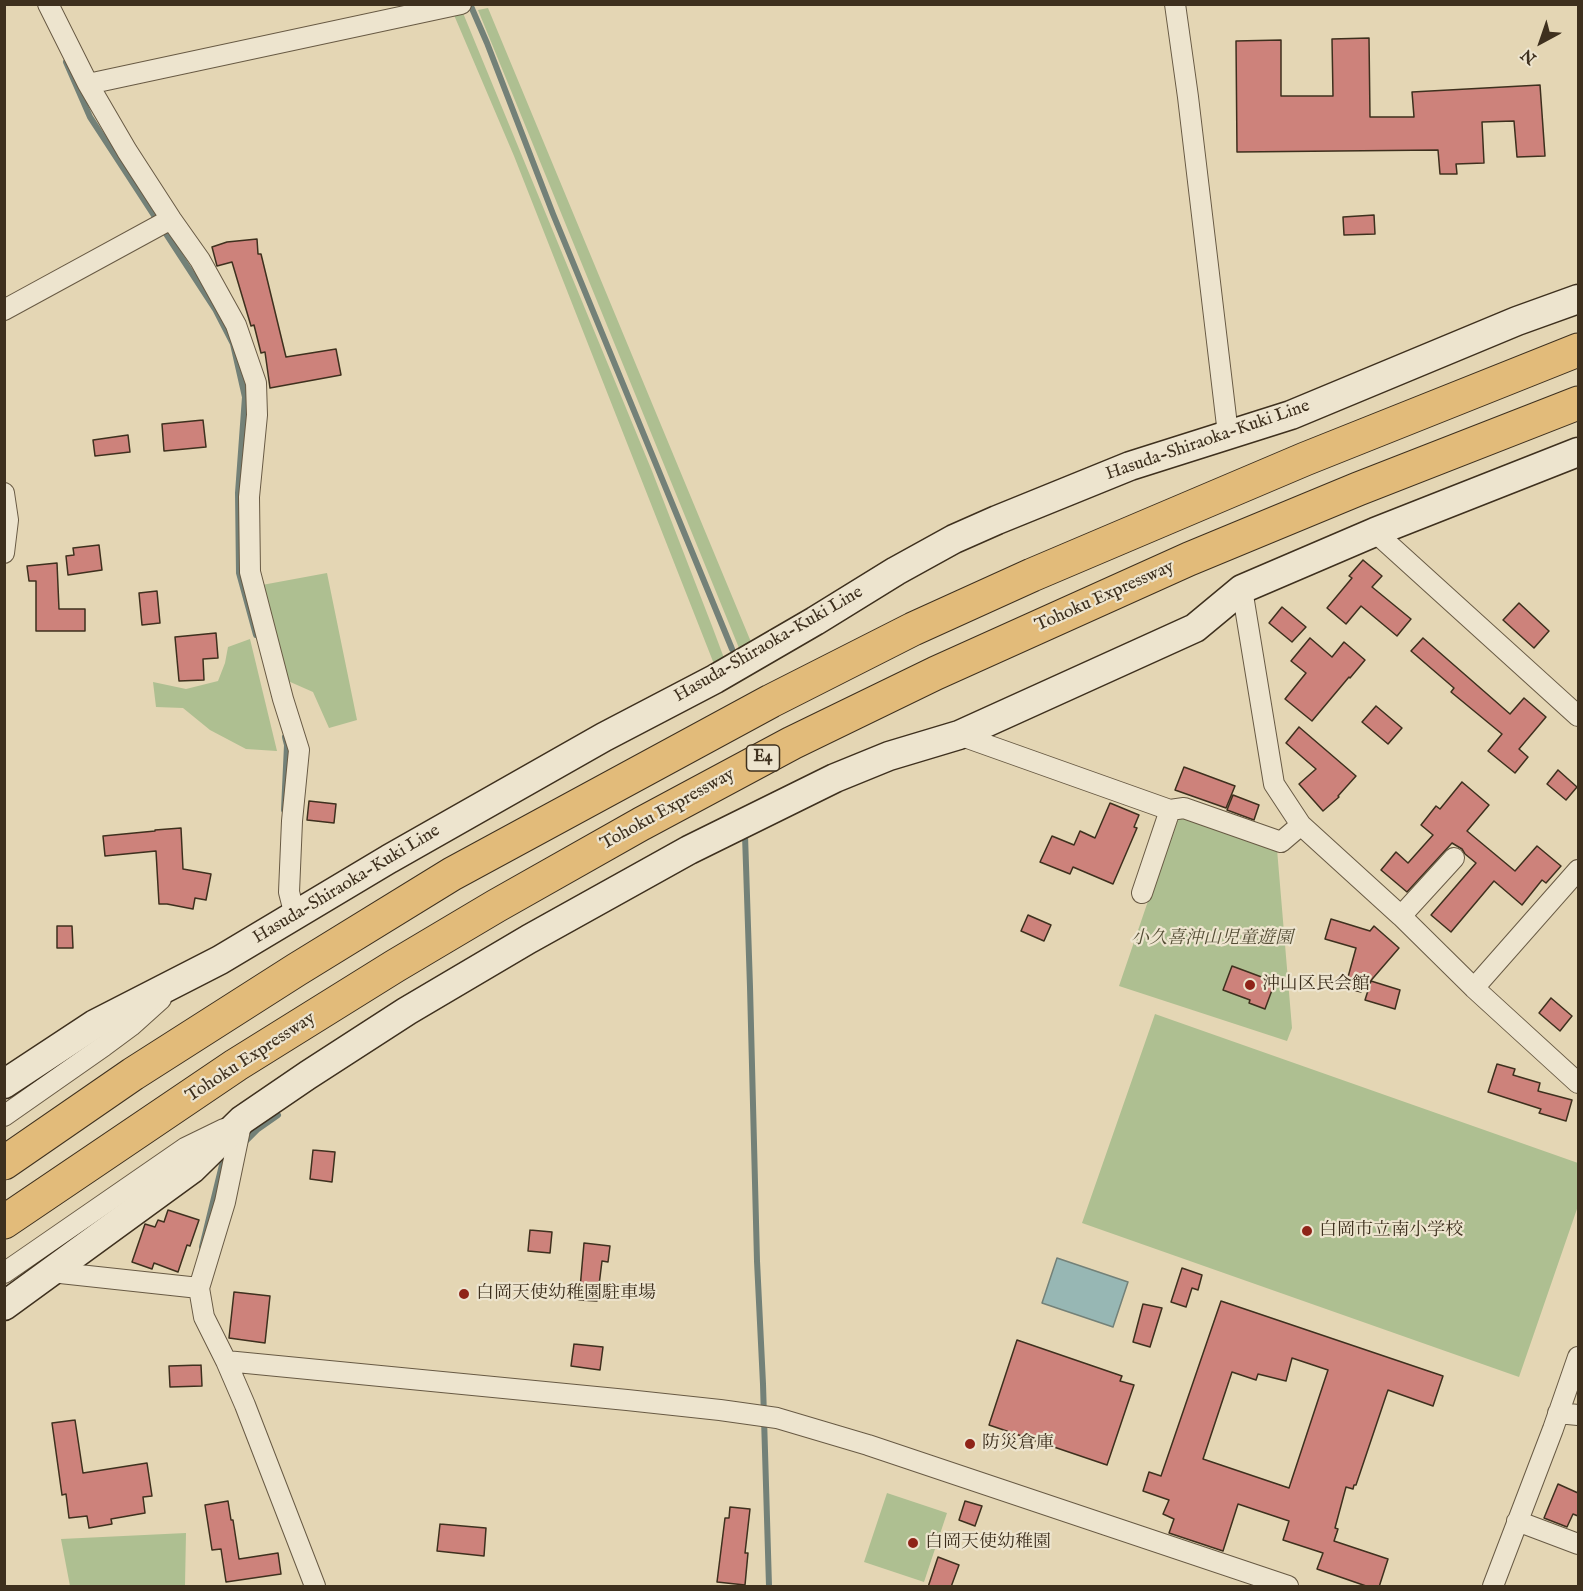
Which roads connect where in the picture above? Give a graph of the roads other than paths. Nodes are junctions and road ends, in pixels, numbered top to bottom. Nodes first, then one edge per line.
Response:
1 (48, 4) edge
2 (1175, 4) edge
3 (454, 6) edge
4 (88, 84) junction
5 (171, 219) junction
6 (1578, 298) edge
7 (4, 310) edge
8 (1578, 350) edge
9 (1578, 403) edge
10 (1228, 434) junction
11 (1578, 452) edge
12 (4, 493) edge
13 (1375, 532) junction
14 (4, 553) edge
15 (1242, 589) junction
16 (1578, 716) edge
17 (959, 735) junction
18 (1170, 810) junction
19 (1301, 825) junction
20 (1454, 858) dead end
21 (1578, 870) edge
22 (1142, 893) dead end
23 (297, 915) junction
24 (1401, 916) junction
25 (179, 982) junction
26 (1474, 988) junction
27 (1578, 1083) edge
28 (4, 1084) edge
29 (4, 1116) edge
30 (242, 1120) junction
31 (4, 1163) edge
32 (4, 1222) edge
33 (51, 1272) junction
34 (4, 1273) edge
35 (199, 1288) junction
36 (4, 1306) edge
37 (1578, 1358) edge
38 (226, 1360) junction
39 (1558, 1413) junction
40 (1578, 1415) edge
41 (1517, 1521) junction
42 (1578, 1544) edge
43 (315, 1587) edge
44 (1288, 1587) edge
45 (1493, 1587) edge

1 - 4 street
2 - 10 street
3 - 4 street
4 - 5 street
5 - 7 street
5 - 23 street
6 - 10 street, Hasuda-Shiraoka-Kuki Line
8 - 31 highway
9 - 32 highway, Tohoku Expressway / E4
10 - 23 street, Hasuda-Shiraoka-Kuki Line
11 - 13 street
12 - 14 street
13 - 15 street
13 - 16 street
15 - 17 street
15 - 19 street
17 - 18 street
17 - 30 street
18 - 19 street
18 - 22 street
19 - 24 street
20 - 24 street
21 - 26 street
23 - 25 street, Hasuda-Shiraoka-Kuki Line
24 - 26 street
25 - 28 street, Hasuda-Shiraoka-Kuki Line
25 - 29 street
26 - 27 street
30 - 33 street
30 - 34 street
30 - 35 street
33 - 35 street
33 - 36 street
35 - 38 street
37 - 39 street
38 - 43 street
38 - 44 street
39 - 40 street
39 - 41 street
41 - 42 street
41 - 45 street

